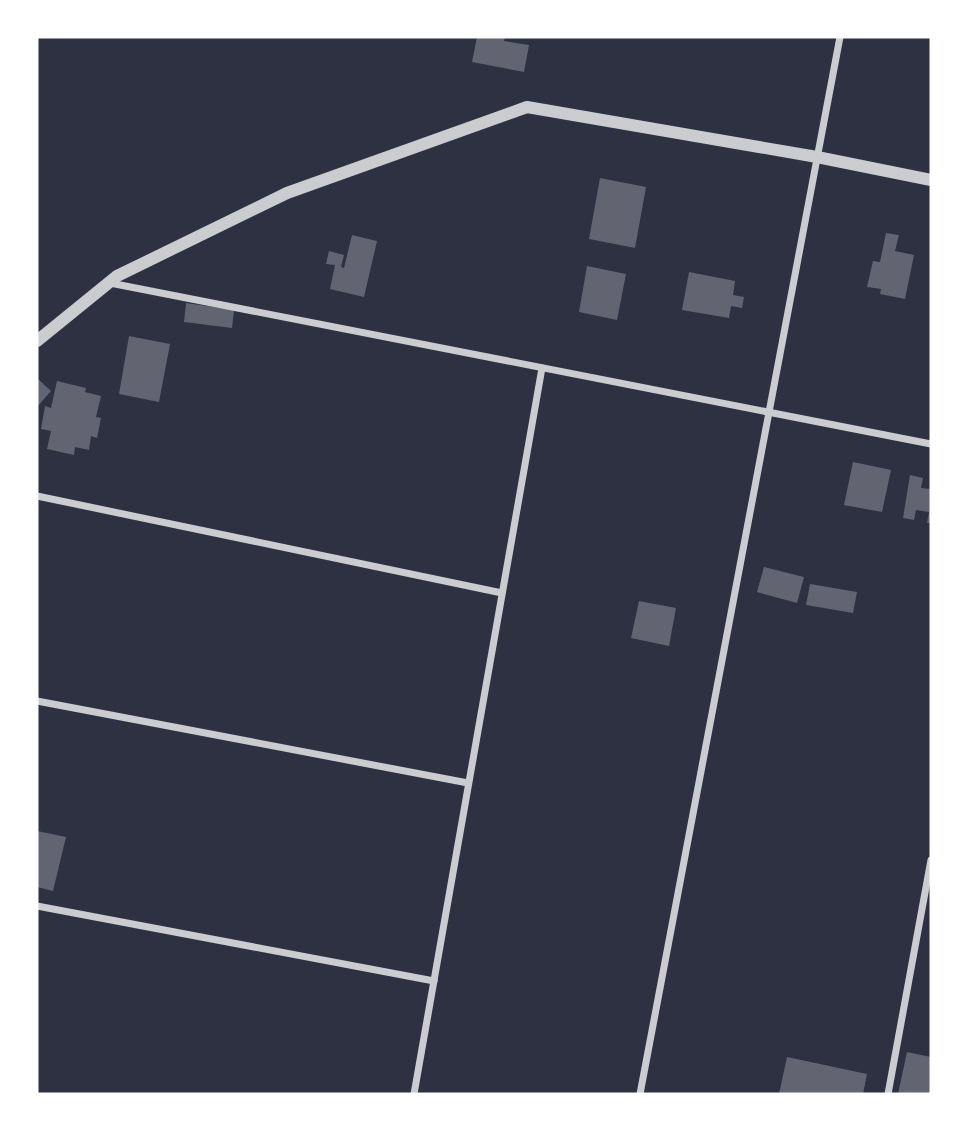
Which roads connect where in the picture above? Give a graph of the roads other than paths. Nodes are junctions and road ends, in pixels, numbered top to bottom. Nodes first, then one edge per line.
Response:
1 (840, 37) edge
2 (817, 157) junction
3 (931, 180) edge
4 (110, 283) junction
5 (37, 341) edge
6 (542, 368) junction
7 (769, 412) junction
8 (931, 444) edge
9 (37, 496) edge
10 (502, 593) junction
11 (37, 701) edge
12 (468, 783) junction
13 (931, 860) edge
14 (37, 906) edge
15 (922, 912) junction
16 (931, 913) edge
17 (433, 981) junction
18 (414, 1094) edge
19 (640, 1094) edge
20 (888, 1094) edge

1 - 2 street
2 - 3 street
2 - 4 street
2 - 7 street
4 - 5 street
4 - 6 street
6 - 7 street
6 - 10 street
7 - 8 street
7 - 19 street
9 - 10 street
10 - 12 street
11 - 12 street
12 - 17 street
13 - 15 street
14 - 17 street
15 - 16 street
15 - 20 street
17 - 18 street

